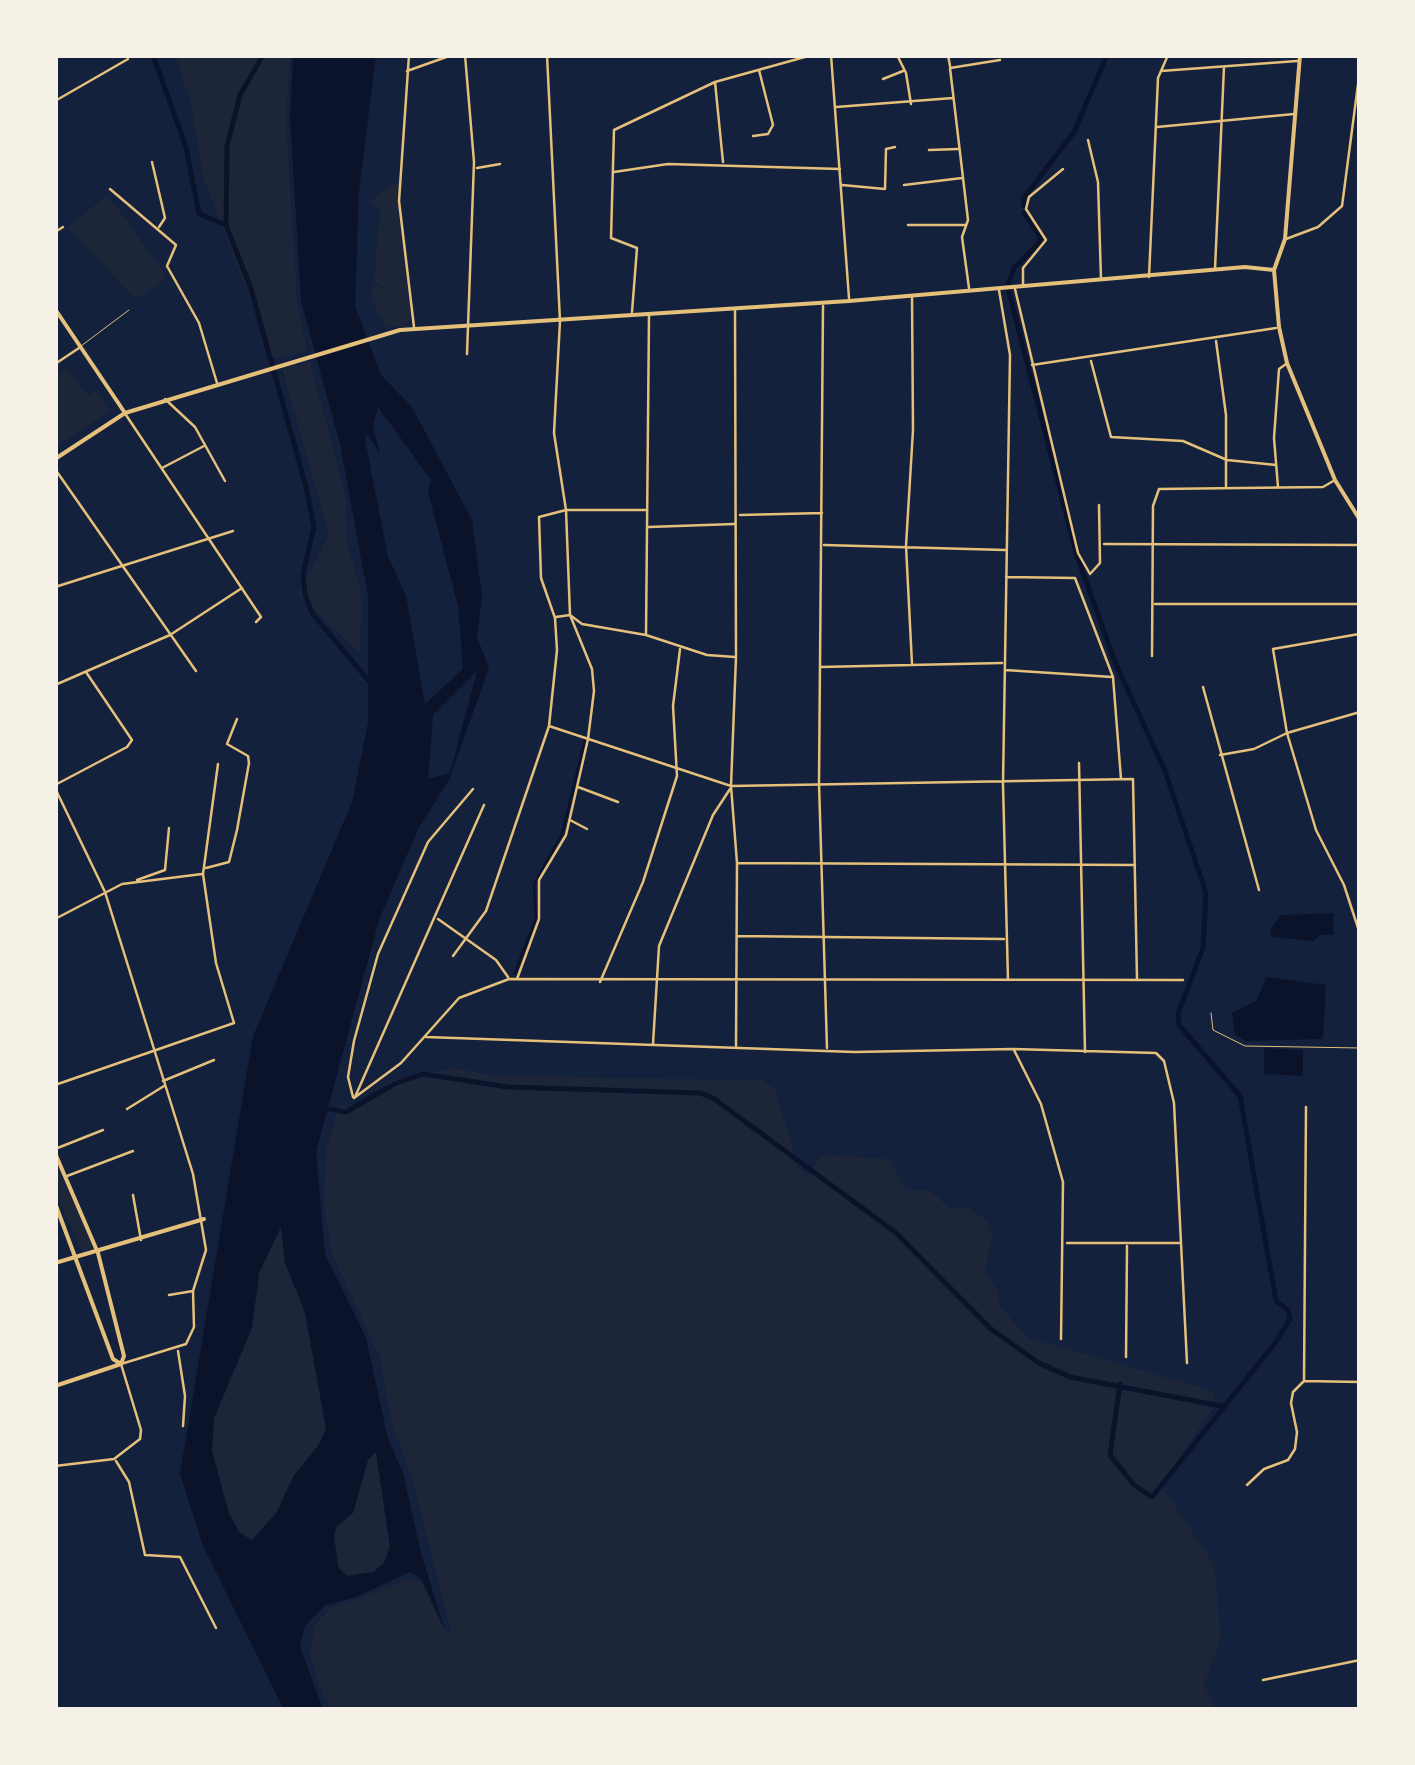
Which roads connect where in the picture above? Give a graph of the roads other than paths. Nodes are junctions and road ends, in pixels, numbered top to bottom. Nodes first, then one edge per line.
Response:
1 (409, 55) edge
2 (452, 55) edge
3 (466, 55) edge
4 (547, 55) edge
5 (812, 55) edge
6 (830, 55) edge
7 (897, 55) edge
8 (948, 55) edge
9 (1168, 55) edge
10 (1300, 58) edge
11 (128, 59) dead end
12 (1000, 60) dead end
13 (1224, 67) junction
14 (758, 68) junction
15 (950, 68) junction
16 (904, 70) junction
17 (1160, 70) junction
18 (406, 72) junction
19 (1358, 77) edge
20 (883, 79) dead end
21 (715, 82) junction
22 (954, 98) junction
23 (55, 100) edge
24 (911, 104) junction
25 (836, 107) junction
26 (1295, 114) junction
27 (1220, 121) junction
28 (1156, 128) junction
29 (754, 136) dead end
30 (1088, 140) dead end
31 (895, 147) dead end
32 (960, 149) junction
33 (929, 150) dead end
34 (152, 162) dead end
35 (500, 164) dead end
36 (723, 164) junction
37 (474, 168) junction
38 (840, 169) junction
39 (1063, 169) dead end
40 (612, 172) junction
41 (964, 178) junction
42 (904, 185) dead end
43 (842, 186) junction
44 (110, 189) dead end
45 (908, 225) dead end
46 (966, 225) junction
47 (63, 227) dead end
48 (157, 229) junction
49 (55, 232) edge
50 (1285, 239) junction
51 (1214, 270) junction
52 (1274, 270) junction
53 (1150, 277) junction
54 (1101, 281) junction
55 (1024, 286) junction
56 (1014, 287) junction
57 (1000, 288) junction
58 (970, 290) junction
59 (912, 295) junction
60 (849, 301) junction
61 (823, 302) junction
62 (735, 308) junction
63 (55, 309) edge
64 (130, 310) dead end
65 (632, 314) junction
66 (649, 314) junction
67 (560, 321) junction
68 (466, 326) junction
69 (1279, 327) junction
70 (414, 329) junction
71 (1216, 340) junction
72 (81, 347) junction
73 (466, 354) dead end
74 (1091, 359) junction
75 (1287, 363) junction
76 (55, 364) edge
77 (1030, 365) junction
78 (217, 383) junction
79 (164, 399) junction
80 (125, 413) junction
81 (204, 445) junction
82 (55, 458) edge
83 (1227, 460) junction
84 (1276, 464) junction
85 (161, 468) junction
86 (55, 469) edge
87 (1335, 480) junction
88 (225, 481) dead end
89 (1226, 486) junction
90 (1278, 487) junction
91 (1099, 504) dead end
92 (566, 510) junction
93 (647, 510) junction
94 (823, 514) junction
95 (737, 516) junction
96 (1360, 520) edge
97 (736, 524) junction
98 (648, 527) junction
99 (233, 531) dead end
100 (206, 538) junction
101 (1102, 544) junction
102 (1154, 544) junction
103 (1360, 544) edge
104 (823, 546) junction
105 (906, 546) junction
106 (1004, 550) junction
107 (121, 562) junction
108 (1004, 576) junction
109 (55, 586) edge
110 (242, 586) junction
111 (1154, 604) junction
112 (1360, 604) edge
113 (570, 614) junction
114 (555, 618) junction
115 (256, 622) dead end
116 (1360, 634) edge
117 (170, 635) junction
118 (646, 635) junction
119 (680, 648) junction
120 (1152, 656) dead end
121 (736, 657) junction
122 (1004, 663) junction
123 (912, 664) junction
124 (820, 667) junction
125 (86, 670) junction
126 (1003, 670) junction
127 (196, 671) dead end
128 (1360, 676) edge
129 (1113, 677) junction
130 (55, 684) edge
131 (1203, 687) dead end
132 (1360, 712) edge
133 (237, 719) dead end
134 (549, 726) junction
135 (1287, 733) junction
136 (588, 739) junction
137 (1220, 755) junction
138 (1078, 763) dead end
139 (218, 764) dead end
140 (676, 769) junction
141 (1122, 780) junction
142 (1080, 782) junction
143 (819, 783) junction
144 (1002, 784) junction
145 (55, 786) edge
146 (576, 786) junction
147 (731, 786) junction
148 (473, 789) dead end
149 (618, 802) dead end
150 (484, 805) dead end
151 (569, 820) junction
152 (169, 828) dead end
153 (587, 829) dead end
154 (820, 862) junction
155 (1003, 862) junction
156 (737, 863) junction
157 (1078, 864) junction
158 (1137, 865) junction
159 (204, 871) junction
160 (136, 881) junction
161 (1259, 890) dead end
162 (104, 892) junction
163 (55, 918) edge
164 (437, 918) junction
165 (1360, 934) edge
166 (736, 936) junction
167 (820, 936) junction
168 (469, 939) junction
169 (1005, 939) junction
170 (453, 956) dead end
171 (509, 980) junction
172 (516, 980) junction
173 (1008, 980) junction
174 (1137, 980) junction
175 (1184, 980) dead end
176 (654, 981) junction
177 (1080, 981) junction
178 (600, 982) junction
179 (736, 982) junction
180 (823, 982) junction
181 (1211, 1013) dead end
182 (426, 1037) junction
183 (653, 1046) junction
184 (736, 1047) junction
185 (1360, 1048) edge
186 (827, 1049) junction
187 (1013, 1049) junction
188 (1085, 1052) junction
189 (153, 1055) junction
190 (214, 1060) dead end
191 (163, 1084) junction
192 (55, 1086) edge
193 (354, 1098) junction
194 (1306, 1107) dead end
195 (128, 1109) dead end
196 (103, 1130) dead end
197 (55, 1151) edge
198 (133, 1151) dead end
199 (65, 1177) junction
200 (132, 1196) dead end
201 (55, 1203) edge
202 (204, 1219) junction
203 (141, 1240) junction
204 (1182, 1242) junction
205 (1065, 1243) junction
206 (1127, 1244) junction
207 (98, 1252) junction
208 (79, 1258) junction
209 (55, 1263) edge
210 (194, 1291) junction
211 (170, 1295) dead end
212 (1061, 1339) dead end
213 (178, 1349) junction
214 (1126, 1357) dead end
215 (1188, 1362) dead end
216 (121, 1364) junction
217 (1304, 1382) junction
218 (1360, 1382) edge
219 (55, 1386) edge
220 (183, 1426) dead end
221 (114, 1459) junction
222 (55, 1466) edge
223 (1247, 1485) dead end
224 (216, 1628) dead end
225 (1360, 1660) edge
226 (1263, 1680) dead end

1 - 18 street
2 - 18 street
3 - 37 street
4 - 67 street
5 - 14 street
6 - 25 street
7 - 16 street
8 - 15 street
9 - 17 street
10 - 13 street
10 - 26 main road
11 - 23 street
12 - 15 street
13 - 17 street
13 - 27 street
14 - 21 street
14 - 29 street
15 - 22 street
16 - 20 street
16 - 24 street
17 - 28 street
18 - 70 street
19 - 50 street
21 - 36 street
21 - 40 street
22 - 24 street
22 - 32 street
24 - 25 street
25 - 38 street
26 - 27 street
26 - 50 main road
27 - 28 street
27 - 51 street
28 - 53 street
30 - 54 street
31 - 43 street
32 - 33 street
32 - 41 street
34 - 48 street
35 - 37 street
36 - 38 street
36 - 40 street
37 - 68 street
38 - 43 street
39 - 55 street
40 - 65 street
41 - 42 street
41 - 46 street
43 - 60 street
44 - 48 street
45 - 46 street
46 - 58 street
47 - 49 street
48 - 78 street
50 - 52 main road
51 - 52 main road
51 - 53 main road
52 - 69 main road
53 - 54 main road
54 - 55 main road
55 - 56 main road
56 - 57 main road
56 - 77 street
57 - 58 main road
57 - 106 street
58 - 59 main road
59 - 60 main road
59 - 105 street
60 - 61 main road
61 - 62 main road
61 - 94 street
62 - 66 main road
62 - 95 street
63 - 72 main road
64 - 72 lane
65 - 66 main road
65 - 67 main road
66 - 93 street
67 - 68 main road
67 - 92 street
68 - 70 main road
68 - 73 street
69 - 71 street
69 - 75 main road
70 - 78 main road
71 - 74 street
71 - 83 street
72 - 76 street
72 - 80 main road
74 - 77 street
74 - 83 street
75 - 84 street
75 - 87 main road
77 - 101 street
78 - 79 main road
79 - 80 main road
79 - 81 street
80 - 82 main road
80 - 85 street
81 - 85 street
81 - 88 street
83 - 84 street
83 - 89 street
84 - 90 street
85 - 100 street
86 - 107 street
87 - 90 street
87 - 96 main road
89 - 90 street
89 - 102 street
91 - 101 street
92 - 93 street
92 - 113 street
92 - 114 street
93 - 98 street
94 - 95 street
94 - 104 street
95 - 97 street
97 - 98 street
97 - 121 street
98 - 118 street
99 - 100 street
100 - 107 street
100 - 110 street
101 - 102 street
102 - 103 street
102 - 111 street
104 - 105 street
104 - 124 street
105 - 106 street
105 - 123 street
106 - 108 street
107 - 109 street
107 - 117 street
108 - 122 street
108 - 129 street
110 - 115 street
110 - 117 street
111 - 112 street
111 - 120 street
113 - 114 street
113 - 118 street
113 - 136 street
114 - 134 street
116 - 128 street
116 - 135 street
117 - 125 street
117 - 127 street
118 - 119 street
119 - 121 street
119 - 140 street
121 - 147 street
122 - 123 street
122 - 126 street
123 - 124 street
124 - 143 street
125 - 130 street
125 - 145 street
126 - 129 street
126 - 144 street
129 - 141 street
131 - 137 street
132 - 135 street
133 - 159 street
134 - 136 street
134 - 168 street
135 - 137 street
135 - 165 street
136 - 140 street
136 - 146 street
137 - 161 street
138 - 142 street
139 - 159 street
140 - 147 street
140 - 178 street
141 - 142 street
141 - 158 street
142 - 144 street
142 - 157 street
143 - 144 street
143 - 147 street
143 - 154 street
144 - 155 street
145 - 162 street
146 - 149 street
146 - 151 street
147 - 156 street
147 - 176 street
148 - 193 street
150 - 164 street
151 - 153 street
151 - 172 street
152 - 160 street
154 - 155 street
154 - 156 street
154 - 167 street
155 - 157 street
155 - 169 street
156 - 166 street
157 - 158 street
157 - 177 street
158 - 174 street
159 - 160 street
159 - 189 street
160 - 162 street
162 - 163 street
162 - 189 street
164 - 168 street
164 - 193 street
166 - 167 street
166 - 179 street
167 - 169 street
167 - 180 street
168 - 170 street
168 - 171 street
169 - 173 street
171 - 172 street
171 - 182 street
172 - 178 street
173 - 177 street
173 - 180 street
174 - 175 street
174 - 177 street
176 - 178 street
176 - 179 street
176 - 183 street
177 - 188 street
179 - 180 street
179 - 184 street
180 - 186 street
181 - 185 lane
182 - 183 street
182 - 193 street
183 - 184 street
184 - 186 street
186 - 187 street
187 - 188 street
187 - 205 street
188 - 204 street
189 - 191 street
189 - 192 street
190 - 191 street
191 - 195 street
191 - 202 street
194 - 217 street
196 - 197 street
197 - 199 main road
198 - 199 street
199 - 207 main road
200 - 203 street
201 - 208 main road
202 - 203 main road
202 - 210 street
203 - 207 main road
204 - 206 street
204 - 215 street
205 - 206 street
205 - 212 street
206 - 214 street
207 - 208 main road
207 - 216 main road
208 - 209 main road
208 - 216 main road
210 - 211 street
210 - 213 street
213 - 216 street
213 - 220 street
216 - 219 main road
216 - 221 street
217 - 218 street
217 - 223 street
221 - 222 street
221 - 224 street
225 - 226 street

